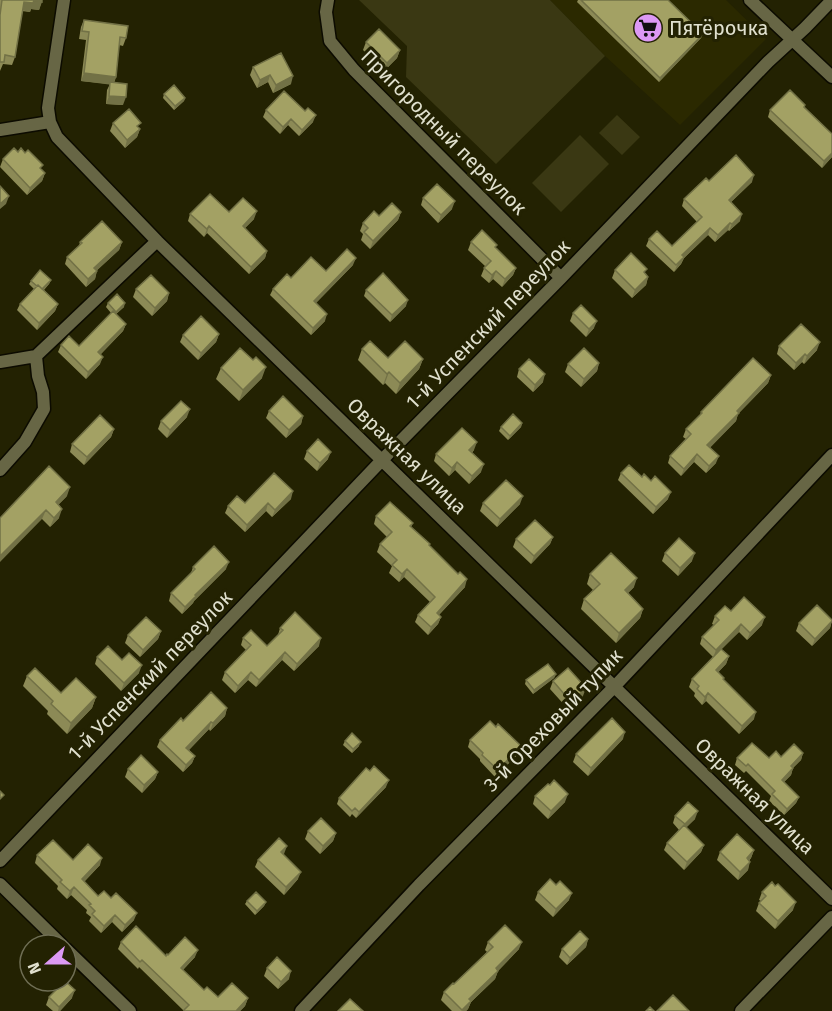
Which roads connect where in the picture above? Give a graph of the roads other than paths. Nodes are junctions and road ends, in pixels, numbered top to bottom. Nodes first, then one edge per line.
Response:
1 (64, 0) edge
2 (328, 0) edge
3 (750, 0) edge
4 (832, 0) edge
5 (792, 39) junction
6 (832, 77) edge
7 (50, 122) junction
8 (0, 129) edge
9 (157, 241) junction
10 (561, 278) junction
11 (36, 356) junction
12 (0, 362) edge
13 (832, 454) edge
14 (382, 460) junction
15 (0, 470) edge
16 (615, 686) junction
17 (0, 861) edge
18 (0, 884) edge
19 (832, 899) edge
20 (832, 917) edge
21 (50, 933) edge
22 (78, 961) edge
23 (130, 1011) edge
24 (300, 1011) edge
25 (741, 1011) edge

1 - 7 street
2 - 10 street, Пригородный переулок
3 - 5 street
4 - 5 street, 1-й Успенский переулок
5 - 6 street
5 - 10 street, 1-й Успенский переулок
7 - 8 street
7 - 9 street, Овражная улица
9 - 11 street
9 - 14 street, Овражная улица
10 - 14 street, 1-й Успенский переулок
11 - 12 street
11 - 15 street
13 - 16 street, 3-й Ореховый тупик
14 - 16 street, Овражная улица
14 - 17 street, 1-й Успенский переулок
16 - 19 street, Овражная улица
16 - 24 street, 3-й Ореховый тупик
18 - 21 street
20 - 25 street
22 - 23 street

